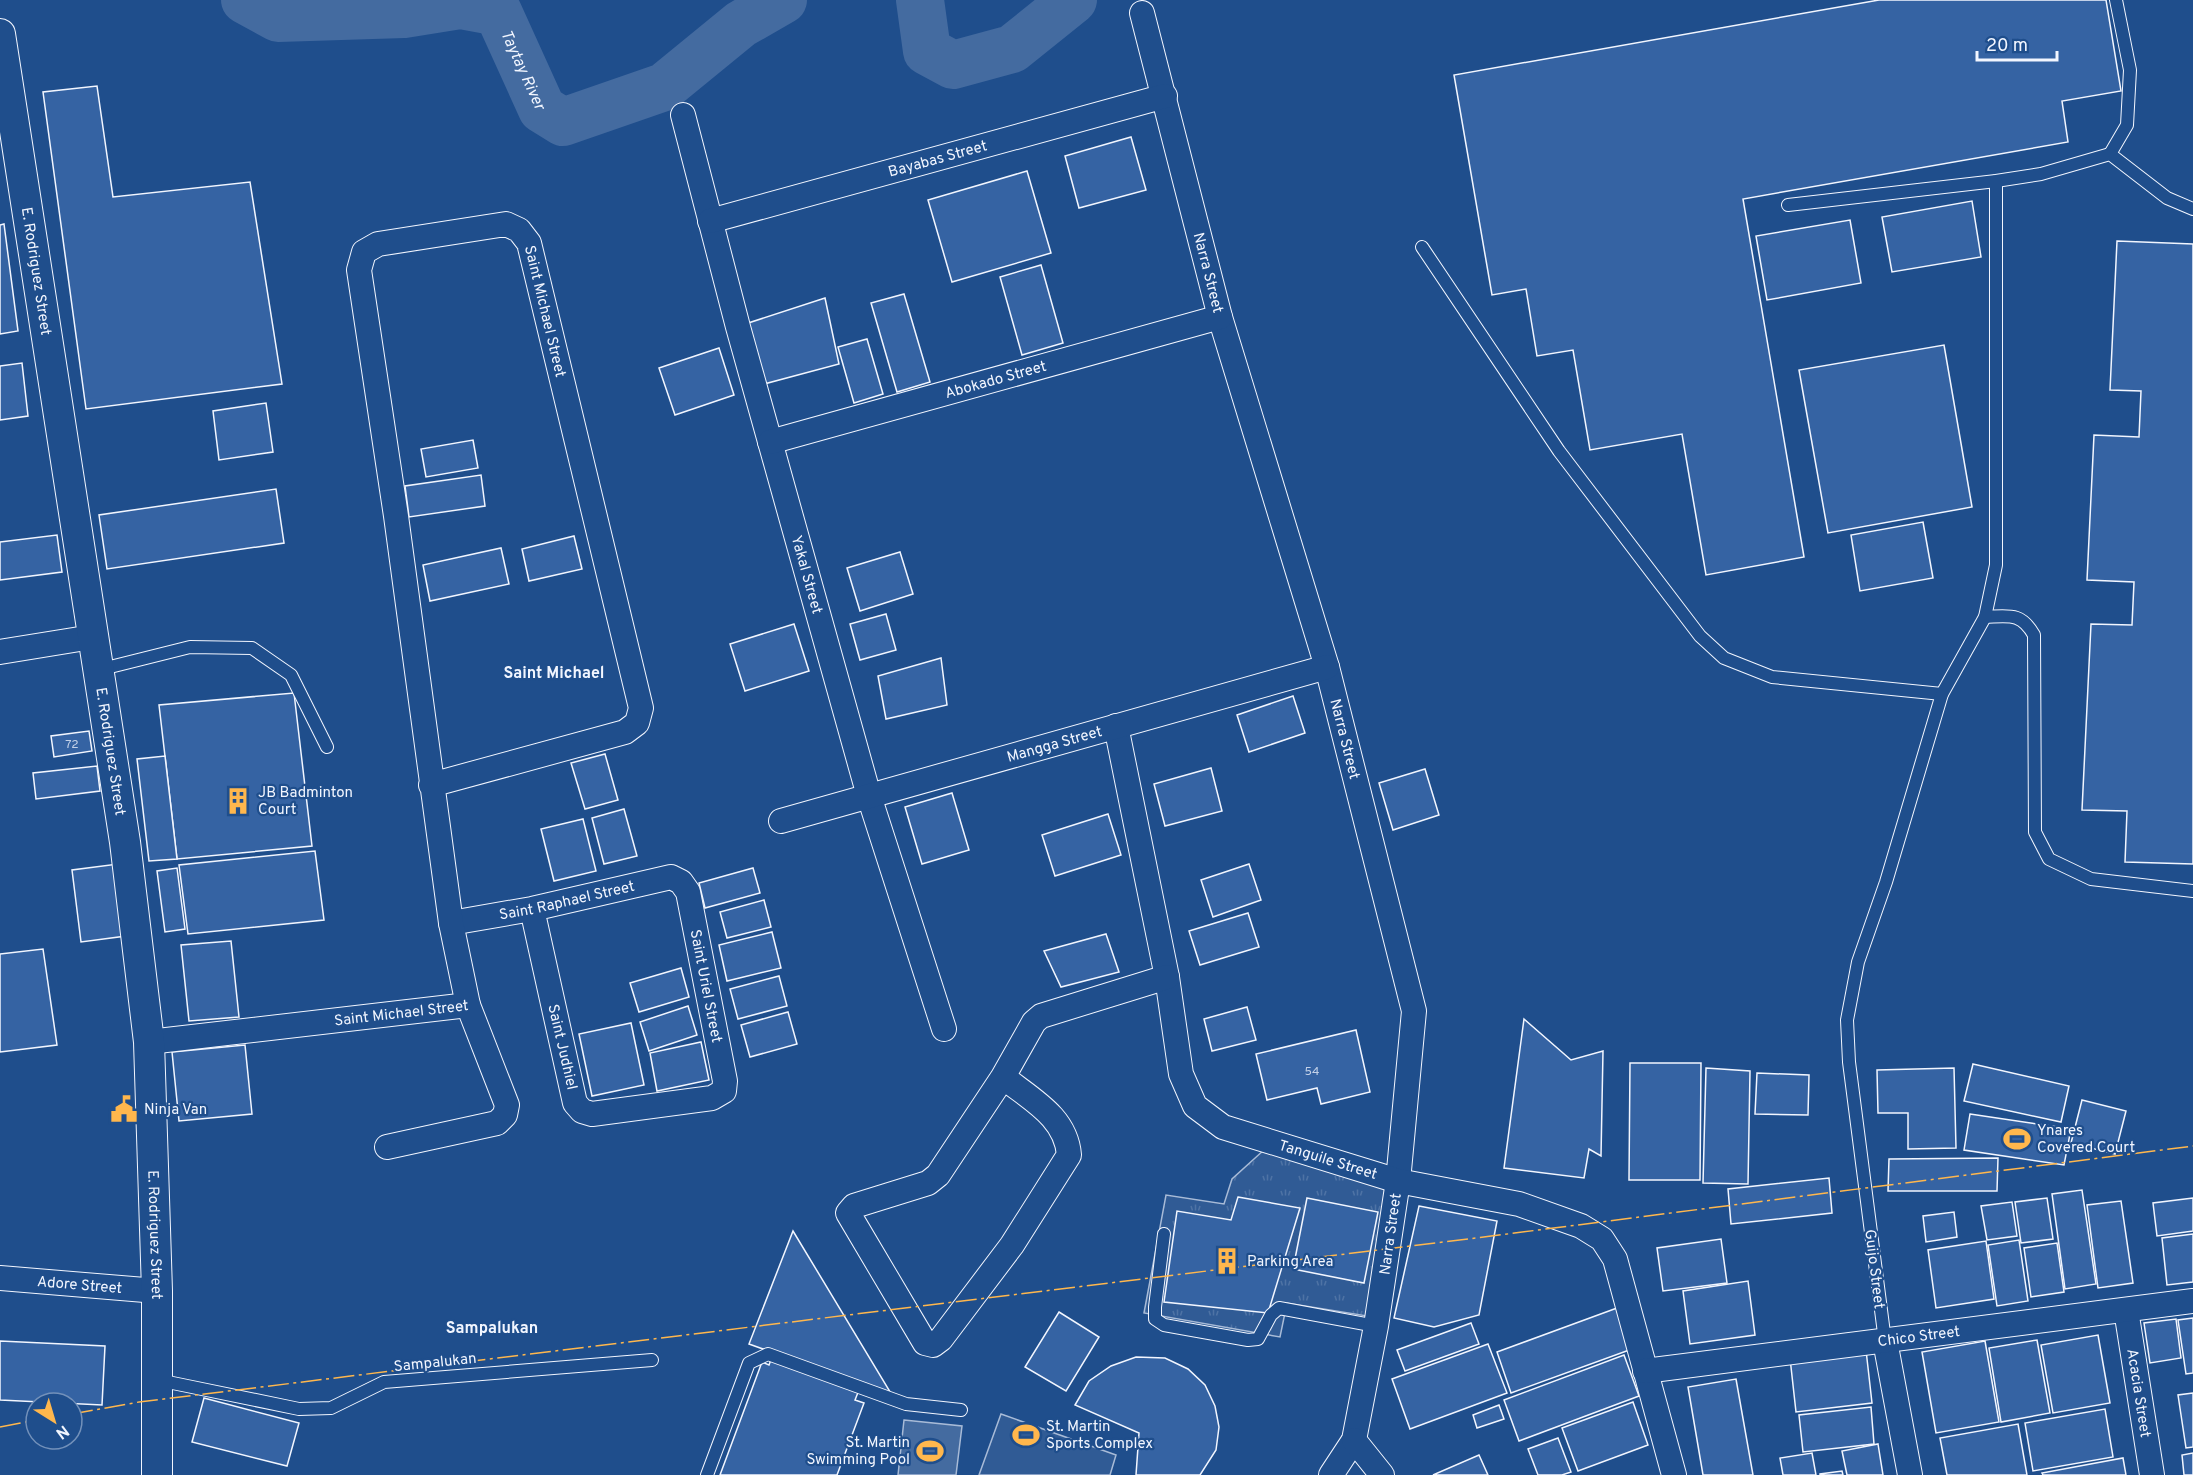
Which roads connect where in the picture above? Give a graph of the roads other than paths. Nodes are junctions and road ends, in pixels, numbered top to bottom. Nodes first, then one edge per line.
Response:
1 (2116, 0) edge
2 (1142, 13) dead end
3 (0, 34) edge
4 (1165, 96) junction
5 (683, 116) dead end
6 (2110, 154) junction
7 (1996, 181) junction
8 (1788, 205) dead end
9 (2193, 209) edge
10 (710, 221) junction
11 (1422, 247) dead end
12 (1220, 317) junction
13 (770, 442) junction
14 (1985, 617) junction
15 (92, 638) junction
16 (0, 652) edge
17 (1327, 667) junction
18 (97, 670) junction
19 (1942, 694) junction
20 (1116, 726) junction
21 (327, 747) dead end
22 (431, 785) junction
23 (869, 796) junction
24 (781, 821) dead end
25 (681, 882) joint
26 (2193, 891) edge
27 (532, 909) junction
28 (452, 923) junction
29 (1167, 977) junction
30 (468, 1005) junction
31 (944, 1029) dead end
32 (149, 1042) junction
33 (1004, 1077) junction
34 (724, 1092) joint
35 (387, 1147) dead end
36 (1398, 1181) junction
37 (1164, 1234) dead end
38 (0, 1278) edge
39 (157, 1291) junction
40 (2193, 1301) edge
41 (2126, 1310) junction
42 (1376, 1326) junction
43 (1885, 1341) junction
44 (652, 1360) dead end
45 (1645, 1371) junction
46 (158, 1380) junction
47 (961, 1410) dead end
48 (1354, 1440) junction
49 (157, 1475) edge
50 (707, 1475) edge
51 (1331, 1475) edge
52 (1383, 1475) edge
53 (1674, 1475) edge
54 (1910, 1475) edge
55 (2152, 1475) edge

1 - 6 lane
2 - 4 street, Narra Street
3 - 15 street, E. Rodriguez Street
4 - 10 street, Bayabas Street
4 - 12 street, Narra Street
5 - 10 street, Yakal Street
6 - 7 lane
6 - 9 lane
7 - 8 lane
7 - 14 lane, Guijo Street
10 - 13 street, Yakal Street
11 - 19 lane
12 - 13 street, Abokado Street
12 - 17 street, Narra Street
13 - 23 street, Yakal Street
14 - 19 lane, Guijo Street
14 - 26 lane
15 - 16 street
15 - 18 street, E. Rodriguez Street
17 - 20 street, Mangga Street
17 - 36 street, Narra Street
18 - 21 lane
18 - 32 street, E. Rodriguez Street
19 - 43 lane, Guijo Street
20 - 23 street, Mangga Street
20 - 29 street, Tanguile Street
22 - 22 street, Saint Michael Street
22 - 28 street, Saint Michael Street
23 - 24 street, Mangga Street
23 - 31 street, Yakal Street
25 - 27 street, Saint Raphael Street
25 - 34 street, Saint Uriel Street
27 - 28 street, Saint Raphael Street
27 - 34 street, Saint Judhiel
28 - 30 street, Saint Michael Street
29 - 33 street
29 - 36 street, Tanguile Street
30 - 32 street, Saint Michael Street
30 - 35 street
32 - 39 street, E. Rodriguez Street
33 - 33 street
36 - 42 street, Narra Street
36 - 45 street, Tanguile Street
37 - 42 lane
38 - 39 street, Adore Street
39 - 46 street, E. Rodriguez Street
40 - 41 street, Chico Street
41 - 43 street, Chico Street
41 - 55 street, Acacia Street
42 - 48 street, Narra Street
43 - 45 street, Chico Street
43 - 54 street, Guijo Street
44 - 46 lane, Sampalukan
45 - 53 street, Tanguile Street
46 - 49 street, E. Rodriguez Street
47 - 50 lane
48 - 51 street, Narra Street
48 - 52 street

